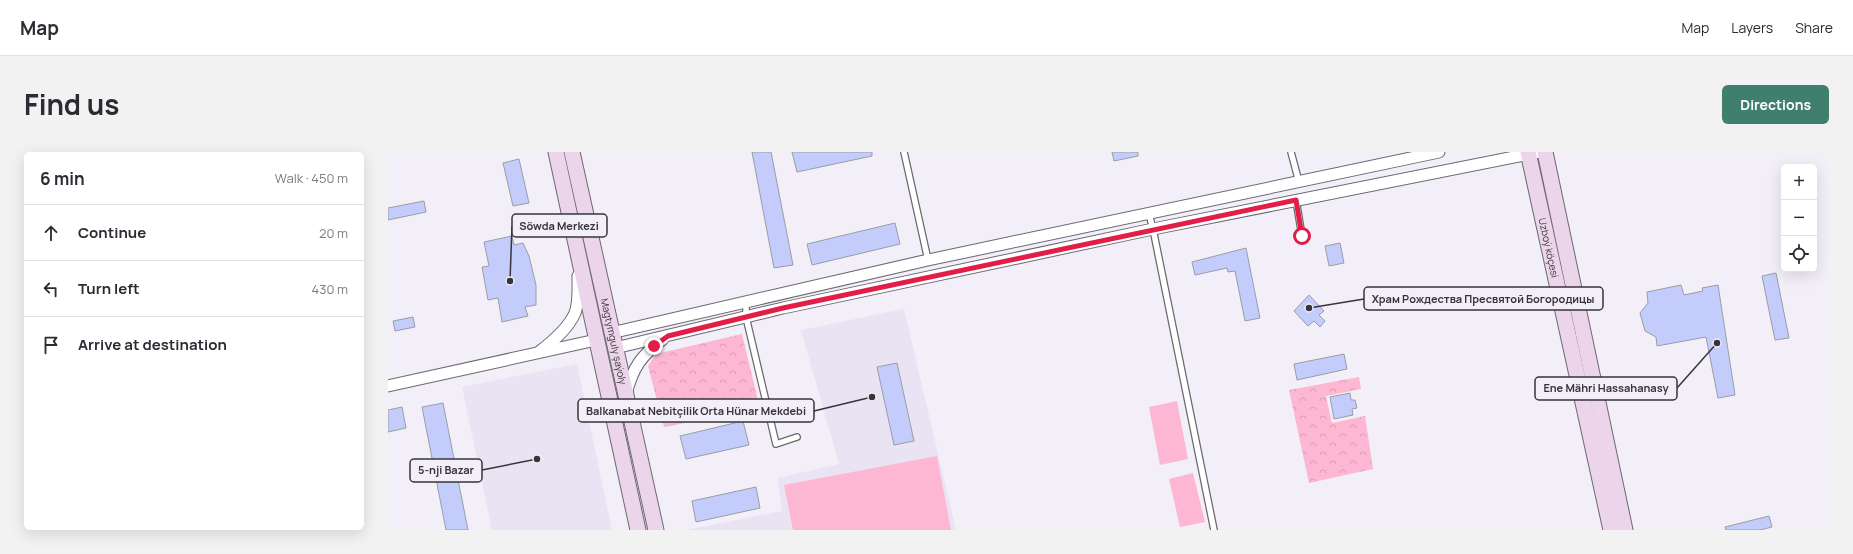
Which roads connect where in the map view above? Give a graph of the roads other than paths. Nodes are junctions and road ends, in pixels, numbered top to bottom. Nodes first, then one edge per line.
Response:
1 (556, 152) edge
2 (572, 152) edge
3 (904, 152) edge
4 (1292, 152) edge
5 (1439, 152) edge
6 (1545, 152) edge
7 (1532, 153) edge
8 (1299, 182) junction
9 (1296, 200) junction
10 (1149, 214) junction
11 (1153, 229) junction
12 (1302, 236) dead end
13 (578, 260) junction
14 (928, 260) junction
15 (746, 301) junction
16 (746, 317) junction
17 (611, 333) junction
18 (668, 336) junction
19 (596, 340) junction
20 (615, 348) junction
21 (537, 353) junction
22 (388, 386) edge
23 (626, 397) junction
24 (797, 438) dead end
25 (638, 530) edge
26 (656, 530) edge
27 (1214, 530) edge
28 (1611, 530) edge
29 (1625, 530) edge

1 - 13 street, Magtymguly şaýoly
2 - 17 street, Magtymguly şaýoly
3 - 14 lane
4 - 8 lane
5 - 8 street
6 - 29 street, Uzboý köçesi
7 - 9 street
7 - 28 street, Uzboý köçesi
8 - 10 street
9 - 11 street
9 - 12 lane
10 - 11 lane
10 - 14 street
11 - 16 street
11 - 27 lane
13 - 19 street, Magtymguly şaýoly
13 - 21 street
14 - 15 street
15 - 16 lane
15 - 17 street
16 - 18 street
16 - 24 lane
17 - 20 street, Magtymguly şaýoly
18 - 20 street
18 - 23 street
19 - 21 street
19 - 25 street, Magtymguly şaýoly
20 - 23 street, Magtymguly şaýoly
21 - 22 street
23 - 26 street, Magtymguly şaýoly

